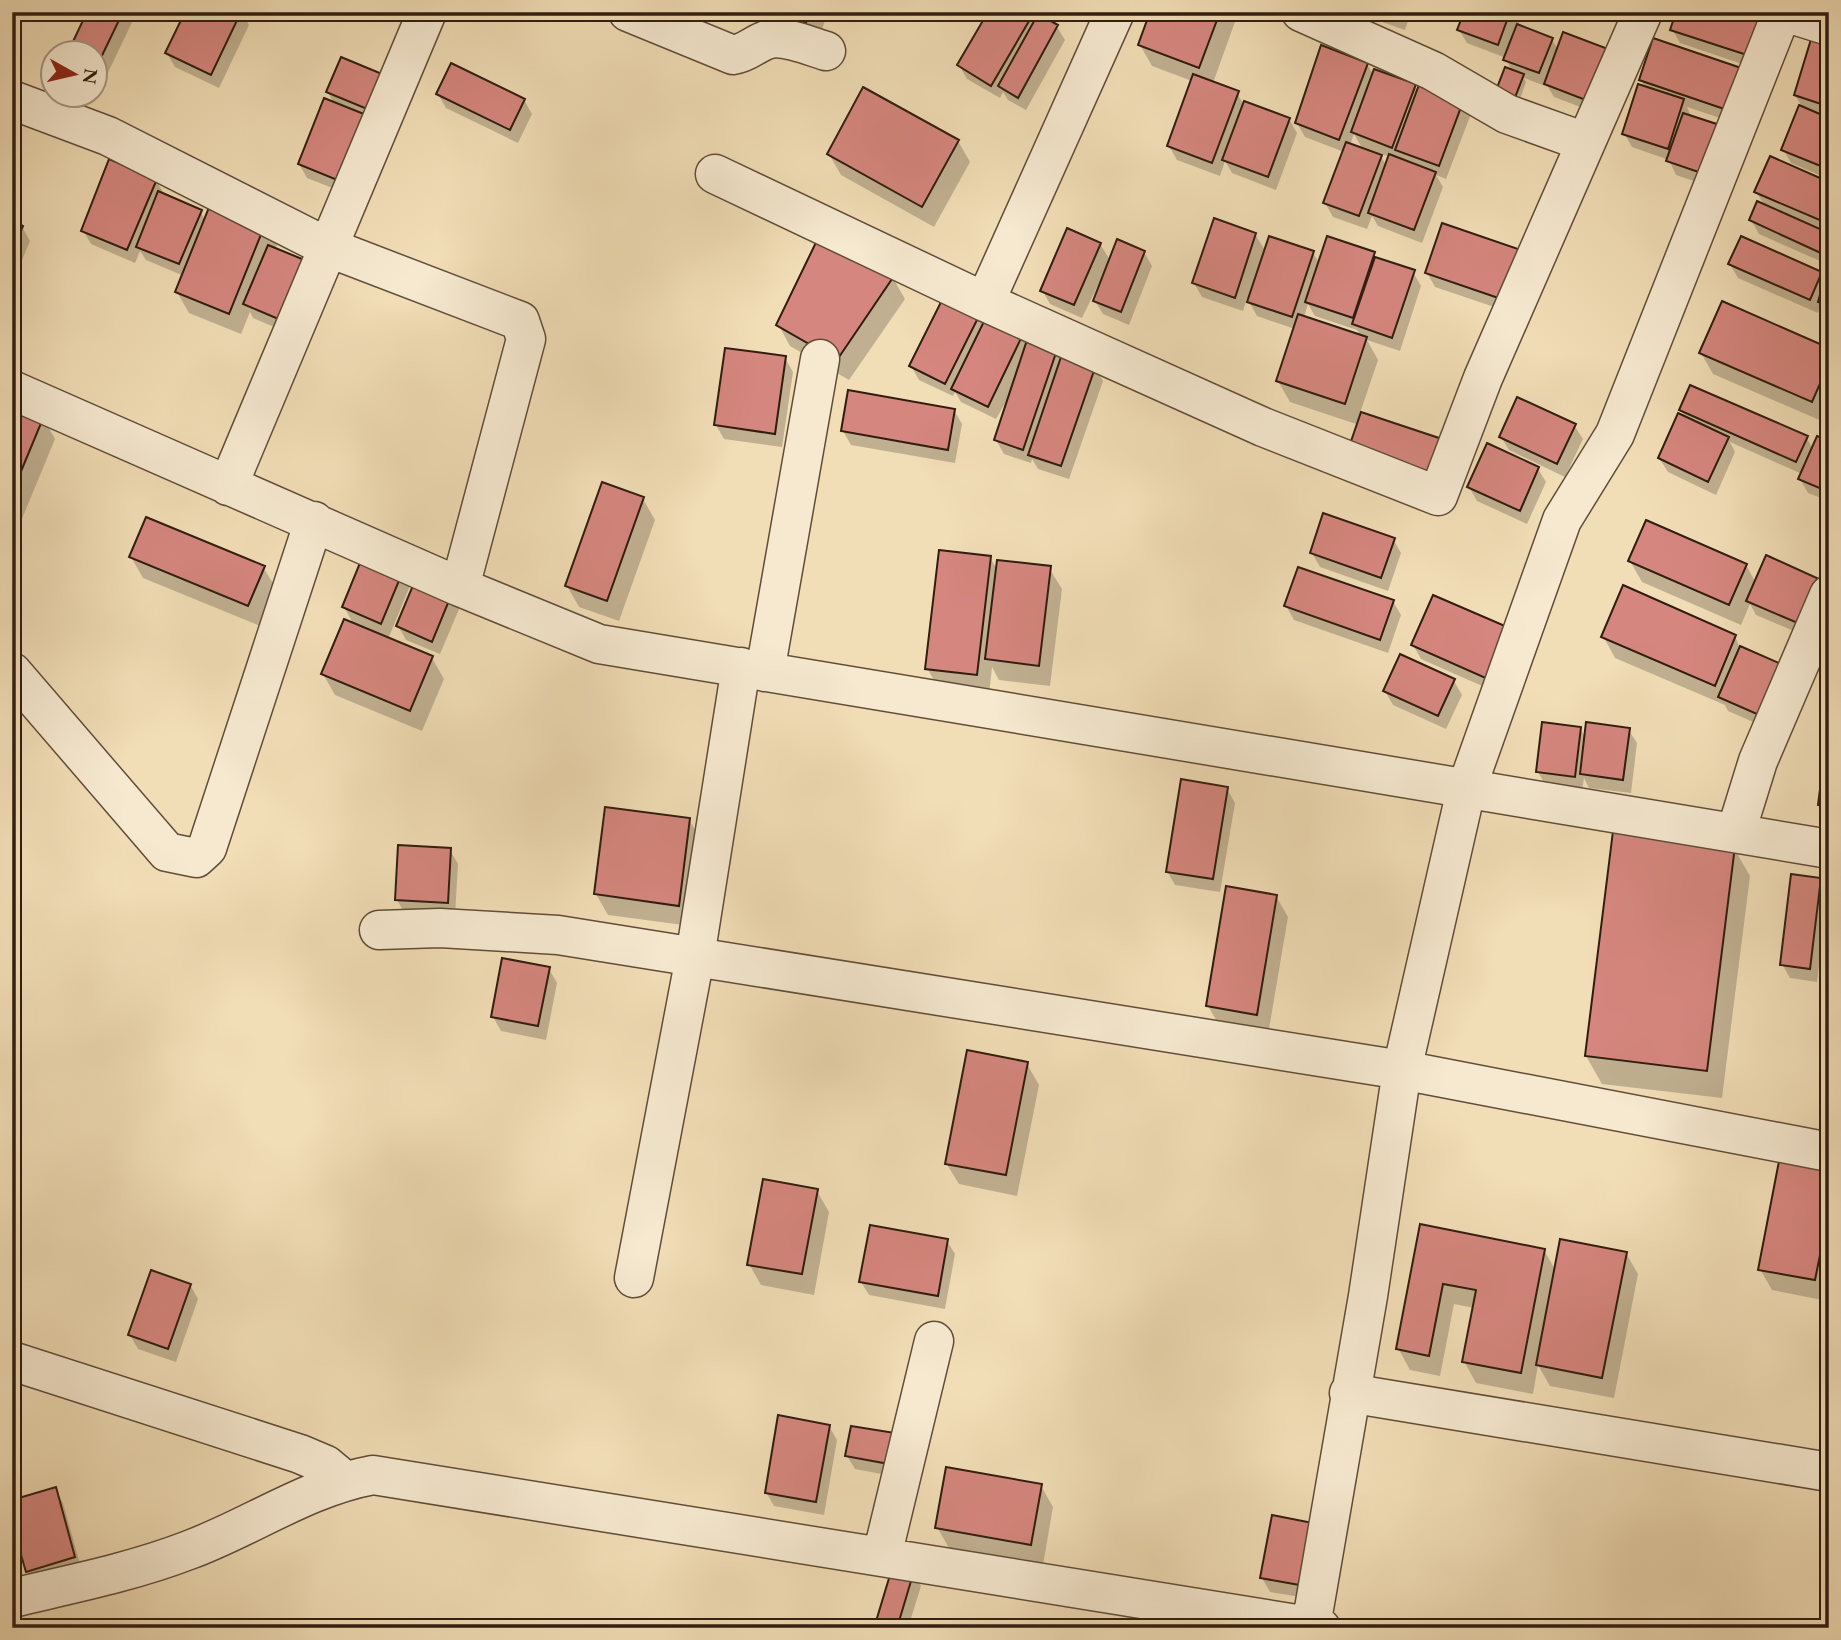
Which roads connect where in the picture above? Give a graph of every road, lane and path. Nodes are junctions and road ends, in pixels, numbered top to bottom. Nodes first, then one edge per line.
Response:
1 (427, 12) edge
2 (628, 12) edge
3 (1115, 12) edge
4 (1301, 12) edge
5 (1643, 12) edge
6 (1783, 12) edge
7 (1829, 26) edge
8 (826, 51) dead end
9 (12, 100) edge
10 (1585, 142) junction
11 (715, 174) dead end
12 (327, 247) junction
13 (985, 302) junction
14 (820, 359) dead end
15 (12, 390) edge
16 (228, 486) junction
17 (314, 521) junction
18 (460, 587) junction
19 (1829, 594) edge
20 (753, 670) junction
21 (12, 672) edge
22 (1465, 790) junction
23 (1736, 832) junction
24 (1829, 849) edge
25 (379, 930) dead end
26 (695, 957) junction
27 (1402, 1070) junction
28 (1829, 1152) edge
29 (634, 1278) dead end
30 (934, 1341) dead end
31 (12, 1361) edge
32 (1349, 1393) junction
33 (1829, 1472) edge
34 (344, 1480) junction
35 (882, 1556) junction
36 (12, 1598) edge
37 (1316, 1627) edge

1 - 12 street
2 - 8 street
3 - 13 street
4 - 10 street
5 - 10 street
6 - 7 street
6 - 22 street
9 - 12 street
10 - 13 street
11 - 13 street
12 - 16 street
12 - 18 street
14 - 20 street
15 - 16 street
16 - 17 street
17 - 18 street
17 - 21 street
18 - 20 street
19 - 23 street
20 - 22 street
20 - 26 street
22 - 23 street
22 - 27 street
23 - 24 street
25 - 26 street
26 - 27 street
26 - 29 street
27 - 28 street
27 - 32 street
30 - 35 street
31 - 34 street
32 - 33 street
32 - 37 street
34 - 35 street
34 - 36 street
35 - 37 street

